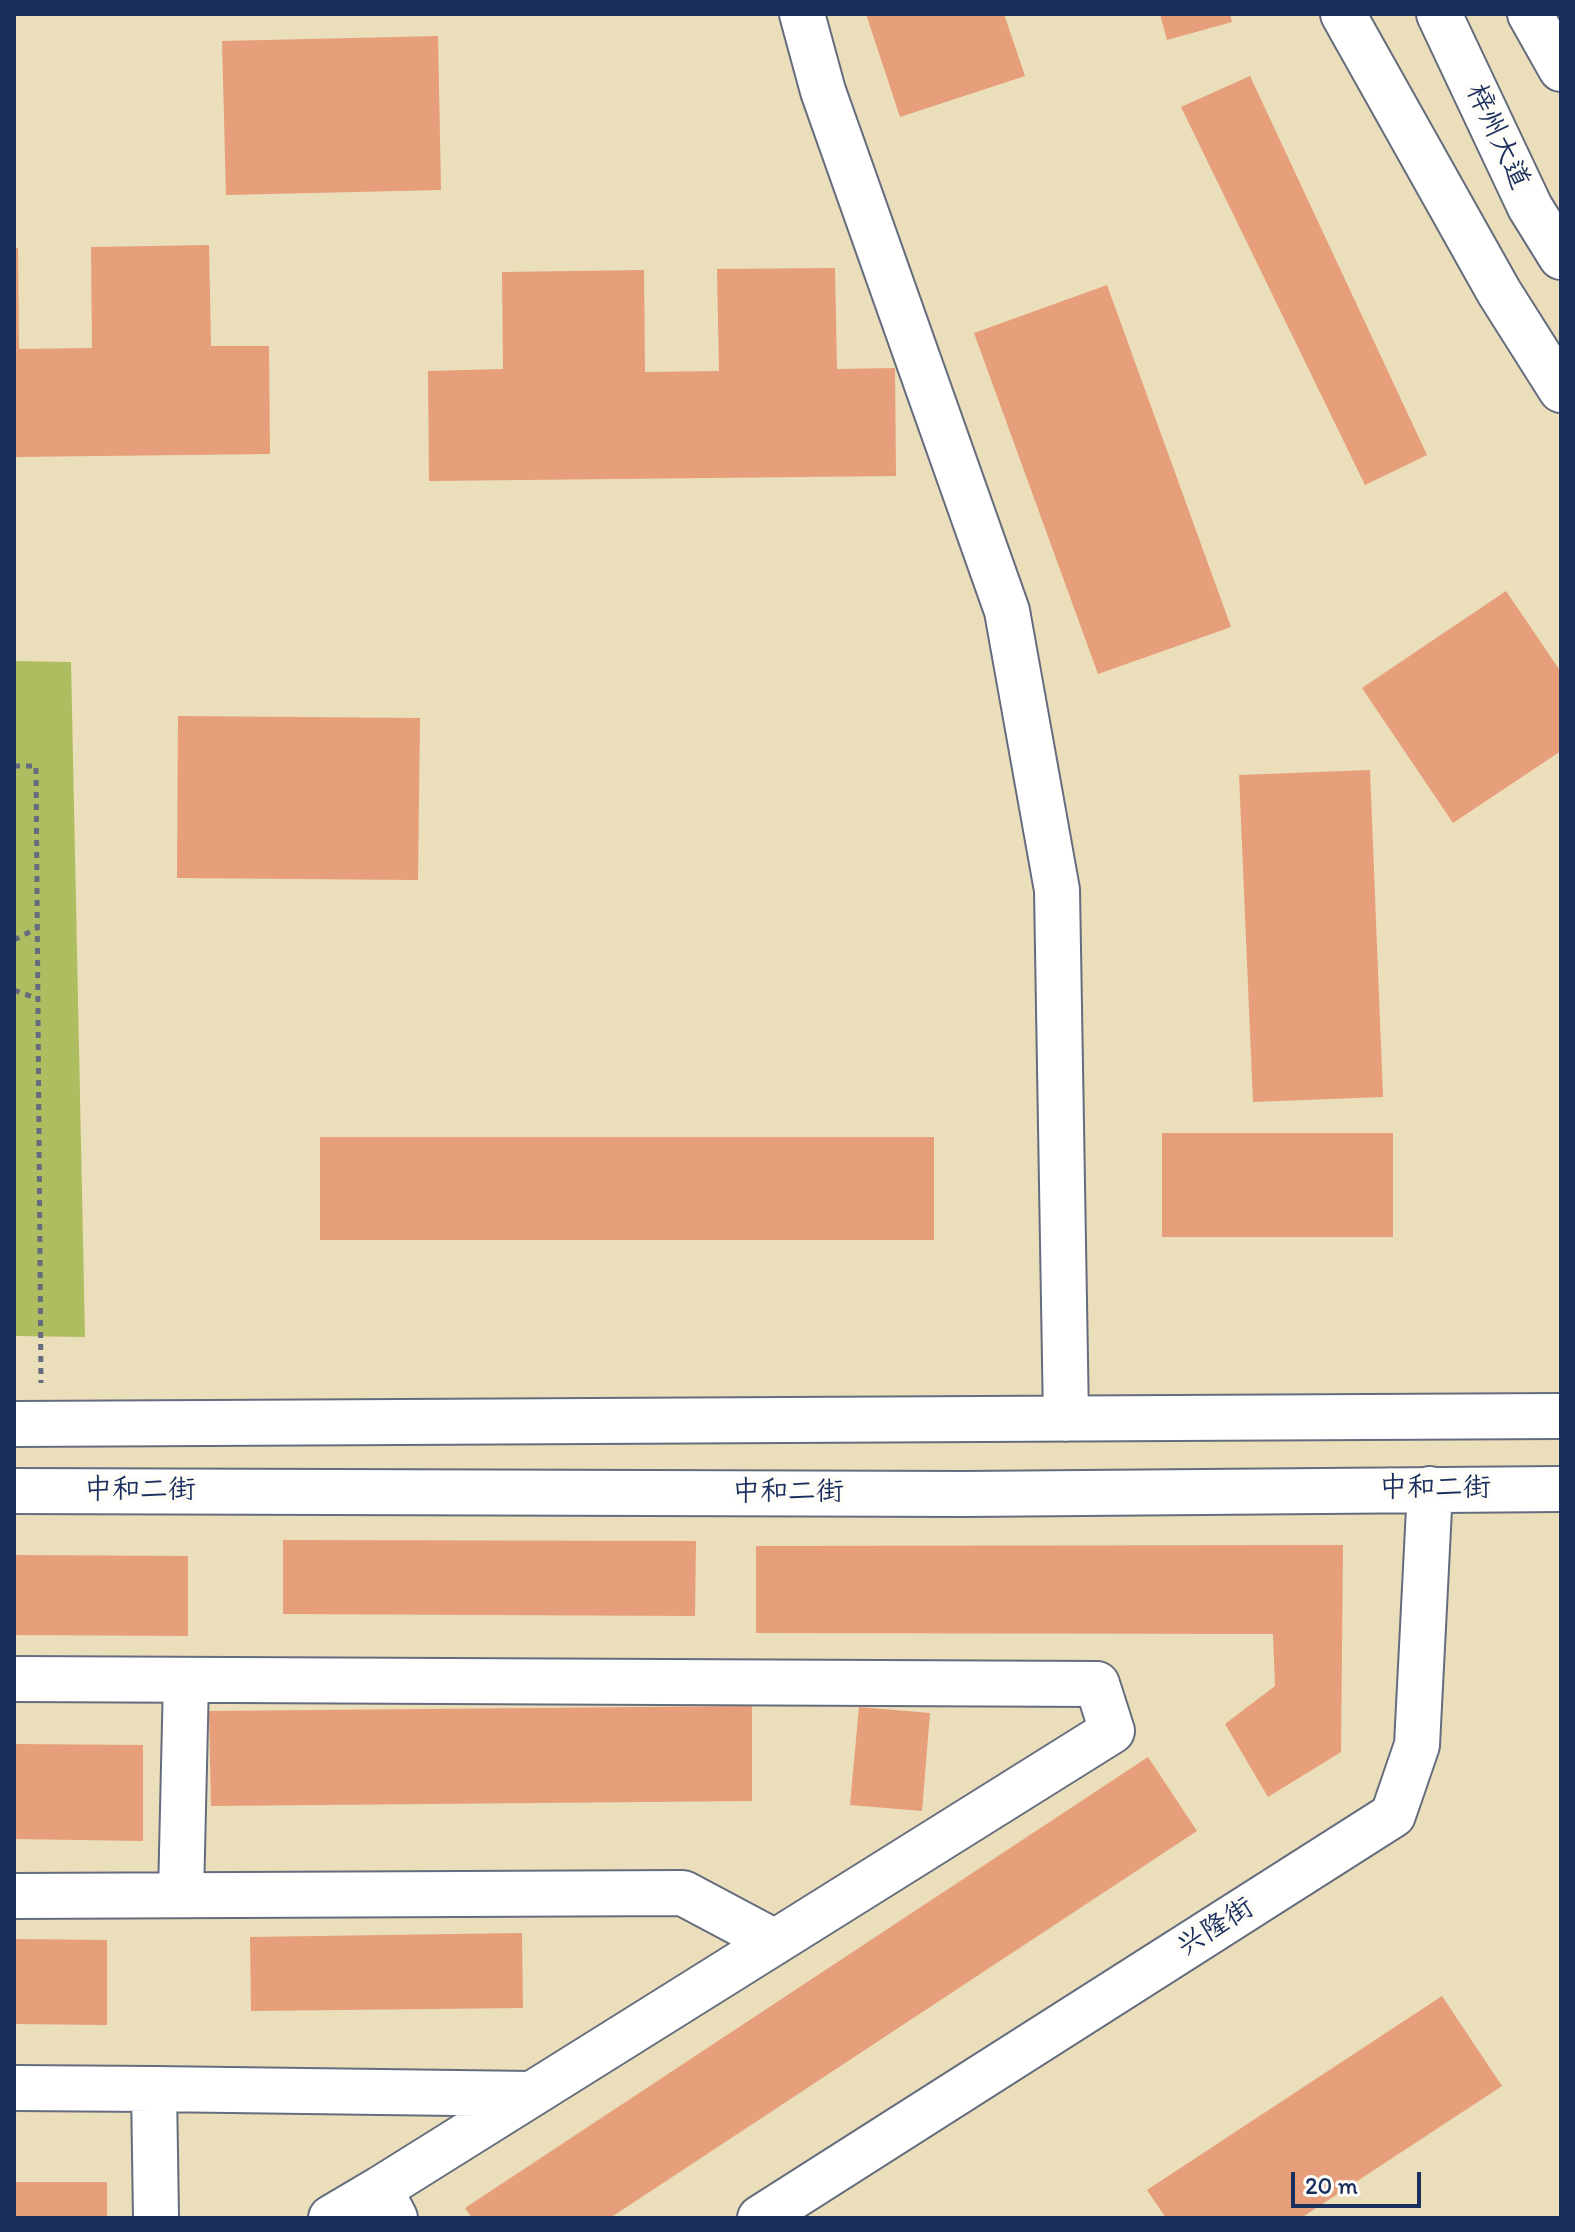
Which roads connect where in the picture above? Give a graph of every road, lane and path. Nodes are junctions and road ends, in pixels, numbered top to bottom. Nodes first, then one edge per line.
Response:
1 (802, 14) edge
2 (1343, 14) edge
3 (1439, 14) edge
4 (1530, 14) edge
5 (1561, 69) edge
6 (1561, 257) edge
7 (1561, 390) edge
8 (14, 766) edge
9 (37, 928) junction
10 (14, 940) edge
11 (14, 990) edge
12 (38, 999) junction
13 (1561, 1416) edge
14 (1066, 1419) junction
15 (28, 1424) edge
16 (1430, 1489) junction
17 (1561, 1489) edge
18 (14, 1491) edge
19 (14, 1679) edge
20 (186, 1680) junction
21 (181, 1895) junction
22 (14, 1896) edge
23 (775, 1942) junction
24 (14, 2088) edge
25 (154, 2089) junction
26 (532, 2094) junction
27 (387, 2203) edge
28 (156, 2218) edge
29 (331, 2218) edge
30 (760, 2218) edge

1 - 14 main road
2 - 7 main road
3 - 6 main road, 梓州大道
4 - 5 main road
8 - 9 path
9 - 10 path
9 - 12 path
11 - 12 path
12 - 15 path
13 - 14 main road
14 - 15 main road
16 - 17 main road, 中和二街
16 - 18 main road, 中和二街
16 - 30 main road, 兴隆街
19 - 20 main road
20 - 21 main road
20 - 23 main road
21 - 22 main road
21 - 23 main road
23 - 26 main road
24 - 25 main road
25 - 26 main road
25 - 28 main road
26 - 27 main road
27 - 29 main road

